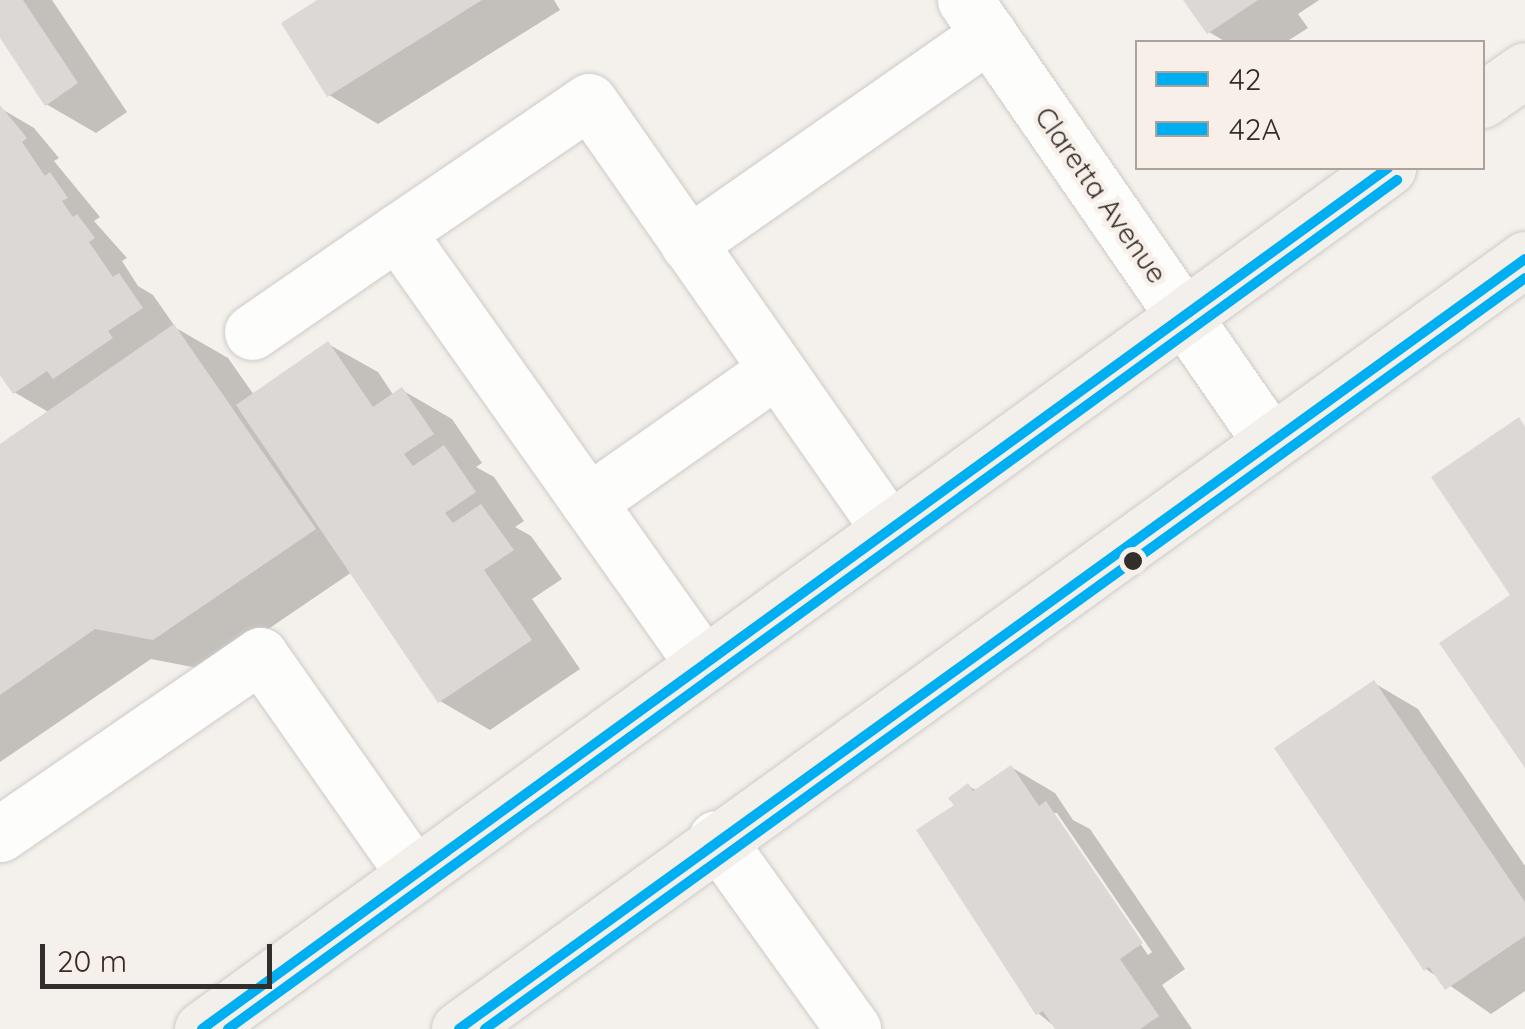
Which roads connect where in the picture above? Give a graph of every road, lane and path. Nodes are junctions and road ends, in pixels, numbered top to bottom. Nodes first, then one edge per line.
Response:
1 (977, 17) edge
2 (1525, 70) edge
3 (1485, 98) edge
4 (1385, 170) edge
5 (397, 232) junction
6 (688, 244) junction
7 (1525, 259) edge
8 (1183, 312) junction
9 (252, 332) dead end
10 (776, 370) junction
11 (1270, 441) junction
12 (588, 502) junction
13 (888, 528) junction
14 (703, 664) junction
15 (0, 834) edge
16 (716, 838) junction
17 (414, 874) junction
18 (202, 1029) edge
19 (459, 1029) edge
20 (852, 1029) edge

1 - 6 street
1 - 8 street, Claretta Avenue
2 - 3 main road
4 - 8 main road
5 - 6 street
5 - 9 street
5 - 12 street
6 - 10 street
7 - 11 main road
8 - 11 street, Claretta Avenue
8 - 13 main road
10 - 12 street
10 - 13 street
11 - 16 main road
12 - 14 street
13 - 14 main road
14 - 17 main road
15 - 17 street
16 - 19 main road
16 - 20 street
17 - 18 main road

